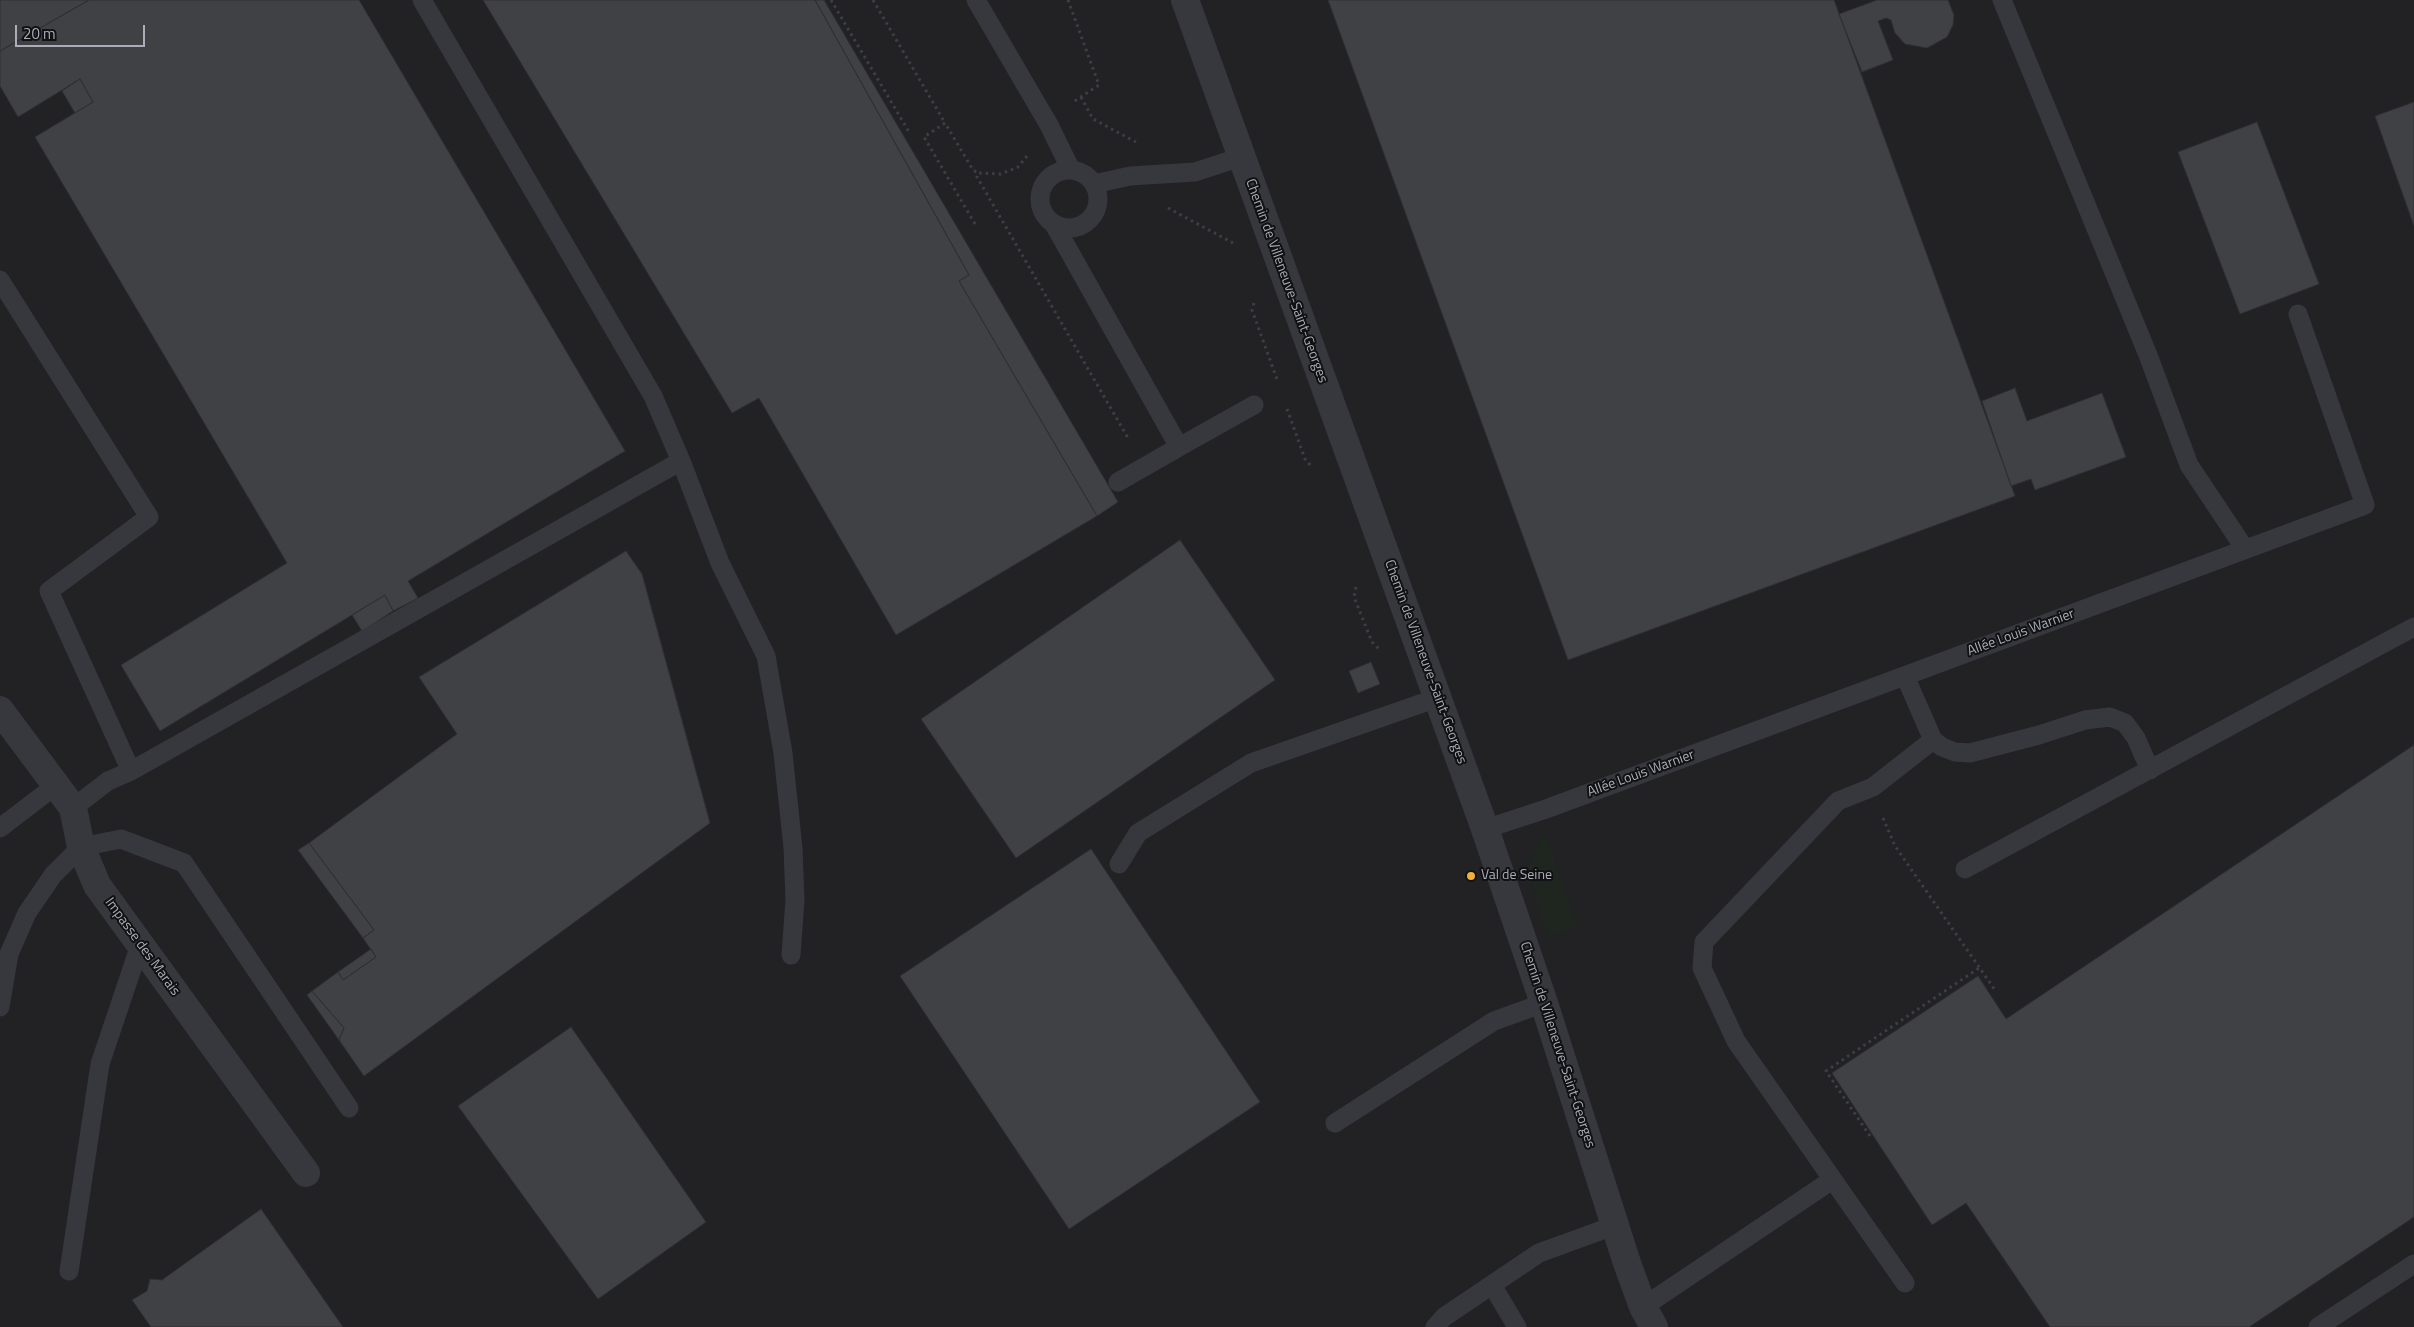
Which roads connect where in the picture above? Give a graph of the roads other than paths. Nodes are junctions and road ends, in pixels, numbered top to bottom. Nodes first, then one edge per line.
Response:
1 (422, 0) edge
2 (976, 0) edge
3 (1185, 0) edge
4 (2002, 0) edge
5 (1241, 157) junction
6 (1071, 170) junction
7 (1094, 184) junction
8 (1056, 226) junction
9 (0, 280) edge
10 (2298, 314) dead end
11 (1254, 405) dead end
12 (1180, 447) junction
13 (681, 461) junction
14 (1118, 482) dead end
15 (2245, 549) junction
16 (2414, 627) edge
17 (1905, 676) junction
18 (1437, 698) junction
19 (0, 710) edge
20 (1933, 740) junction
21 (2150, 770) junction
22 (131, 771) junction
23 (55, 786) junction
24 (73, 808) junction
25 (0, 828) edge
26 (1485, 829) junction
27 (81, 847) junction
28 (1119, 864) dead end
29 (1965, 870) dead end
30 (140, 945) junction
31 (791, 955) dead end
32 (1544, 1004) junction
33 (0, 1007) edge
34 (349, 1108) dead end
35 (1335, 1123) dead end
36 (306, 1173) dead end
37 (1832, 1180) junction
38 (1616, 1225) junction
39 (2414, 1264) edge
40 (69, 1271) dead end
41 (1905, 1283) dead end
42 (1492, 1285) junction
43 (1649, 1317) edge
44 (1435, 1327) edge
45 (1517, 1327) edge
46 (2318, 1327) edge

1 - 13 lane
2 - 6 lane
3 - 5 street, Chemin de Villeneuve-Saint-Georges
4 - 15 lane
5 - 7 lane
5 - 18 street, Chemin de Villeneuve-Saint-Georges
6 - 7 lane
6 - 8 lane
7 - 8 lane
8 - 12 lane
9 - 22 lane
10 - 15 lane, Allée Louis Warnier
11 - 12 lane
12 - 14 lane
13 - 22 lane
13 - 31 lane
15 - 17 lane, Allée Louis Warnier
16 - 21 lane
17 - 20 lane
17 - 26 lane, Allée Louis Warnier
18 - 26 street, Chemin de Villeneuve-Saint-Georges
18 - 28 lane
19 - 23 street, Impasse des Marais
20 - 21 lane
20 - 37 lane
21 - 29 lane
22 - 24 lane
23 - 24 street, Impasse des Marais
23 - 25 lane
24 - 27 street, Impasse des Marais
26 - 32 street, Chemin de Villeneuve-Saint-Georges
27 - 30 street, Impasse des Marais
27 - 33 lane
27 - 34 lane
30 - 36 street, Impasse des Marais
30 - 40 lane
32 - 35 lane
32 - 38 street, Chemin de Villeneuve-Saint-Georges
37 - 41 lane
37 - 43 lane
38 - 42 lane
38 - 43 street, Chemin de Villeneuve-Saint-Georges
39 - 46 lane
42 - 44 lane
42 - 45 lane

